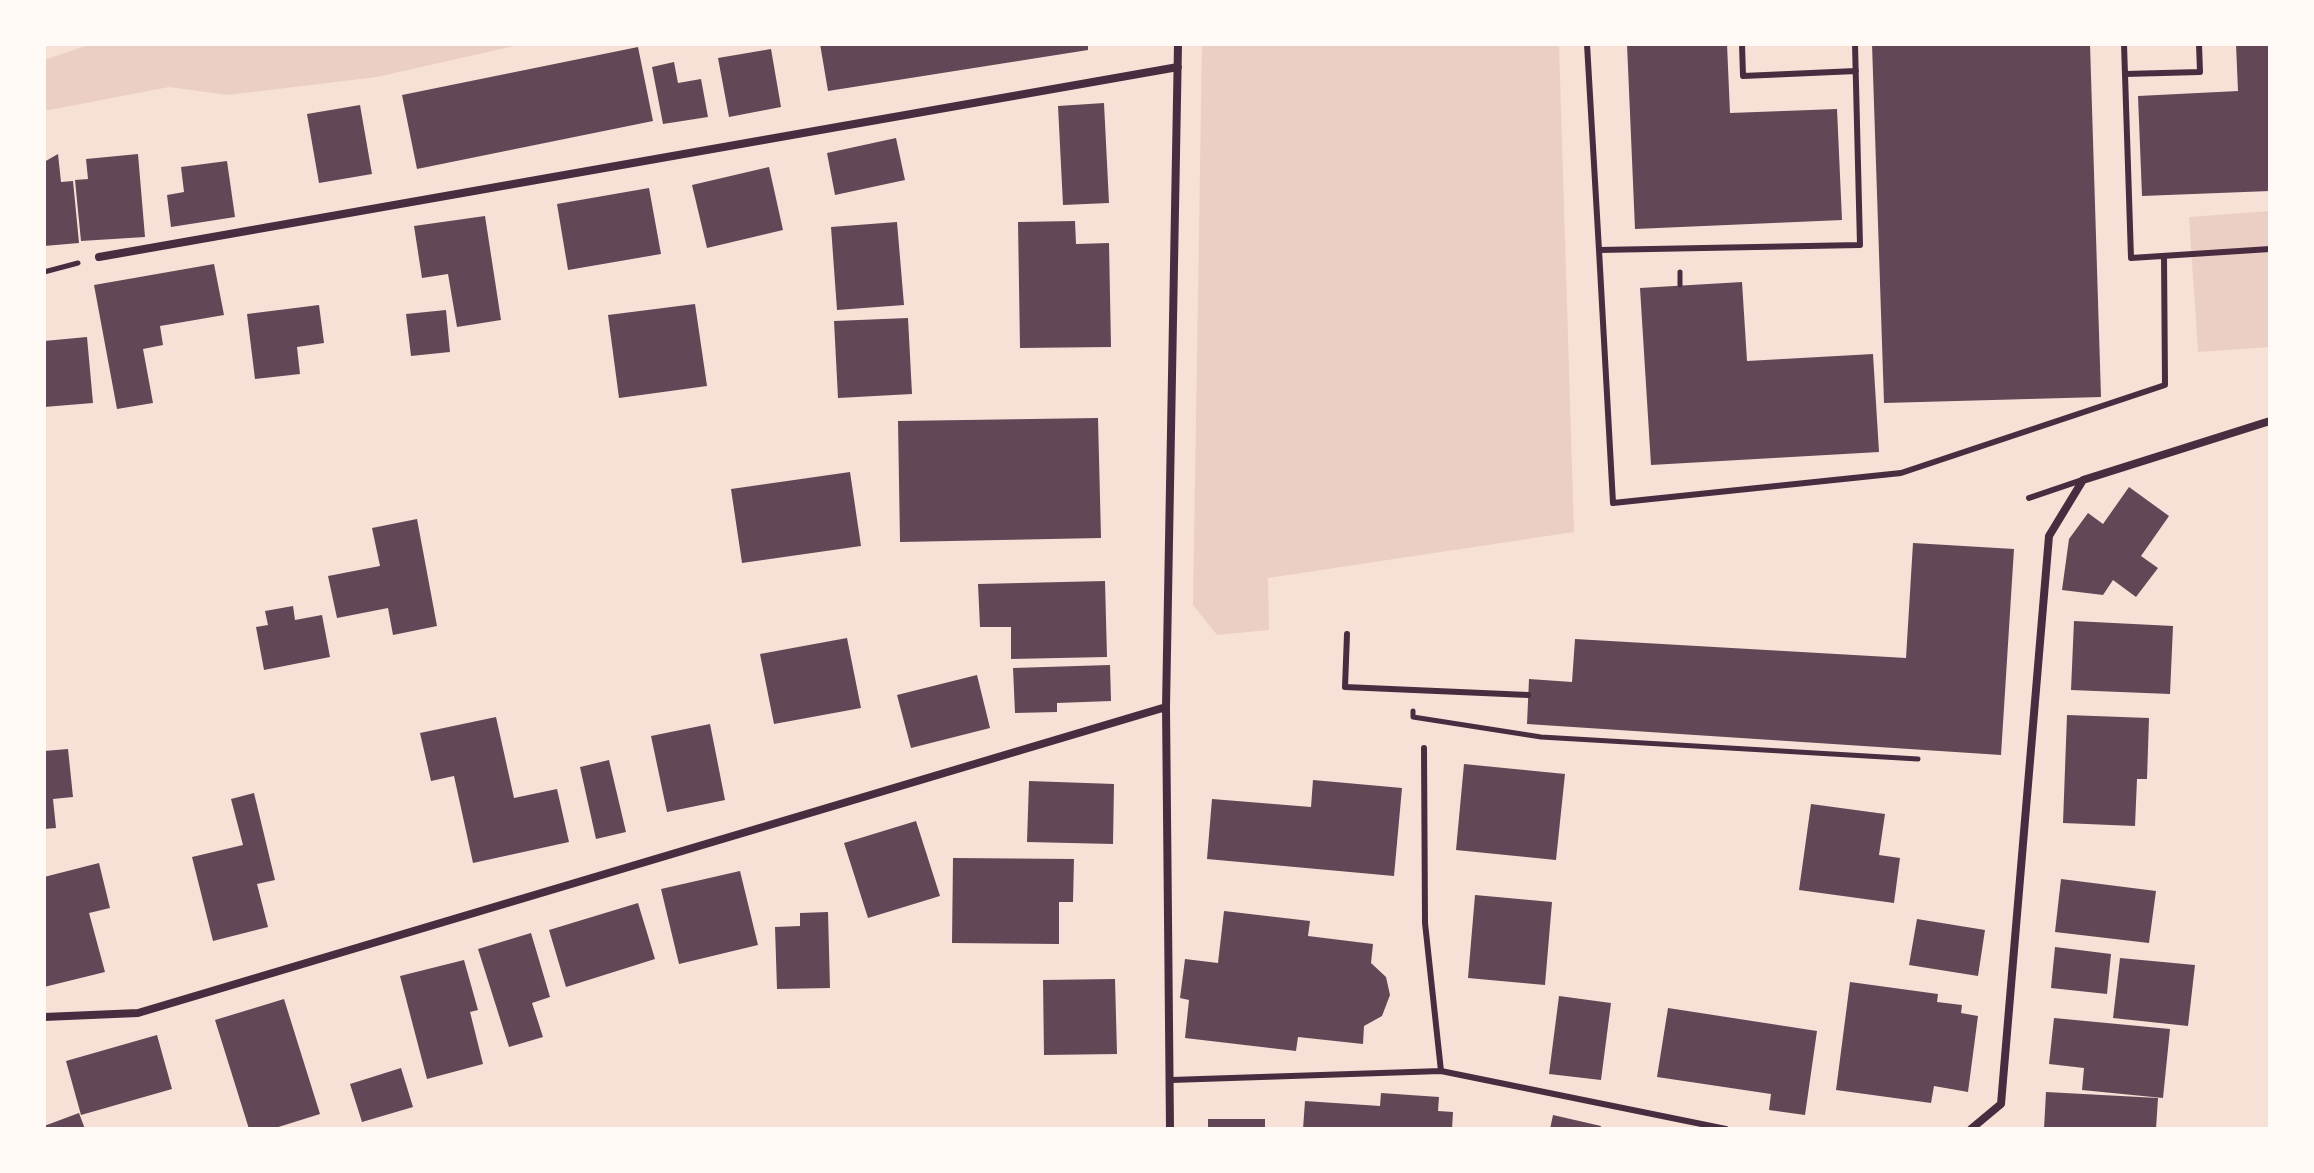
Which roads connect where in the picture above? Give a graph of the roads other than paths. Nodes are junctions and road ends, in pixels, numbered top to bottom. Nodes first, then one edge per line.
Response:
1 (1178, 44) edge
2 (1587, 44) edge
3 (1742, 44) edge
4 (1855, 44) edge
5 (2124, 44) edge
6 (2199, 44) edge
7 (1178, 67) junction
8 (1856, 71) junction
9 (2125, 74) junction
10 (2270, 249) edge
11 (1599, 250) junction
12 (2164, 256) junction
13 (99, 257) road end
14 (2270, 421) edge
15 (2083, 480) junction
16 (2029, 498) dead end
17 (1347, 634) dead end
18 (1528, 695) dead end
19 (1166, 707) junction
20 (1424, 748) dead end
21 (44, 1017) edge
22 (1441, 1071) junction
23 (1171, 1080) junction
24 (1170, 1129) edge
25 (1726, 1129) edge
26 (1971, 1129) edge

1 - 7 street
2 - 11 lane
3 - 8 lane
4 - 8 lane
5 - 9 lane
6 - 9 lane
7 - 13 street
7 - 19 street
8 - 11 lane
9 - 12 lane
10 - 12 lane
11 - 12 lane
14 - 15 street
15 - 16 lane
15 - 26 street
17 - 18 lane
19 - 21 street
19 - 23 street
20 - 22 lane
22 - 23 lane
22 - 25 lane
23 - 24 street

